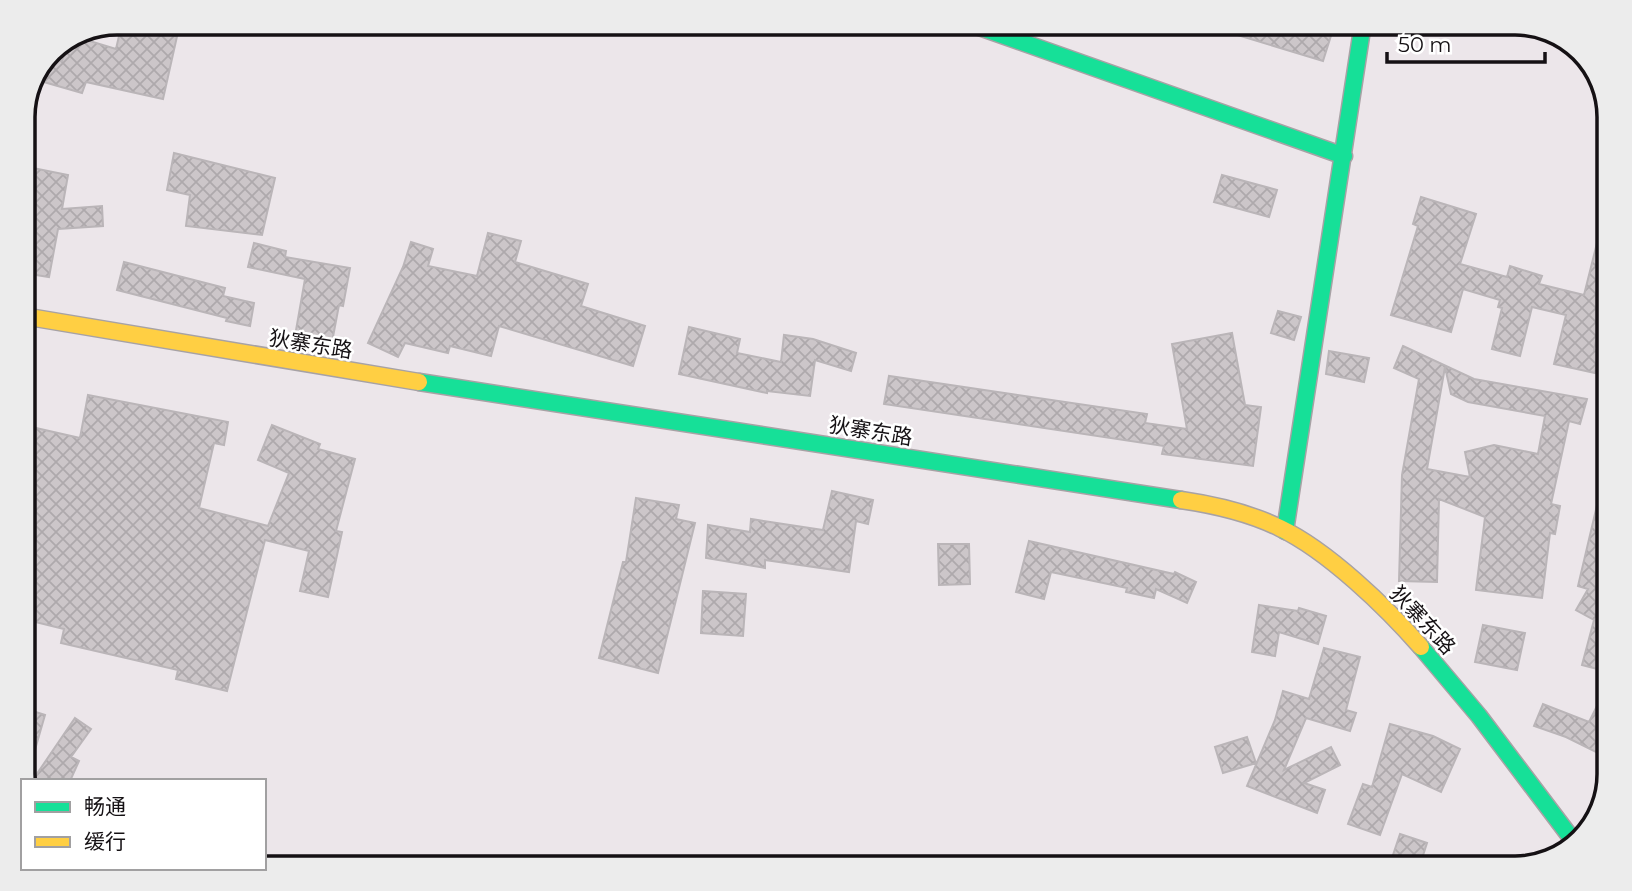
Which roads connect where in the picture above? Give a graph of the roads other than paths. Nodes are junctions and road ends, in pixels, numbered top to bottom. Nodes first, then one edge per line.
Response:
1 (1002, 35) edge
2 (1361, 35) edge
3 (1344, 156) junction
4 (35, 318) edge
5 (1285, 531) junction
6 (1569, 836) edge

1 - 3 street
2 - 3 street
3 - 5 street
4 - 5 street, 狄寨东路
5 - 6 street, 狄寨东路

